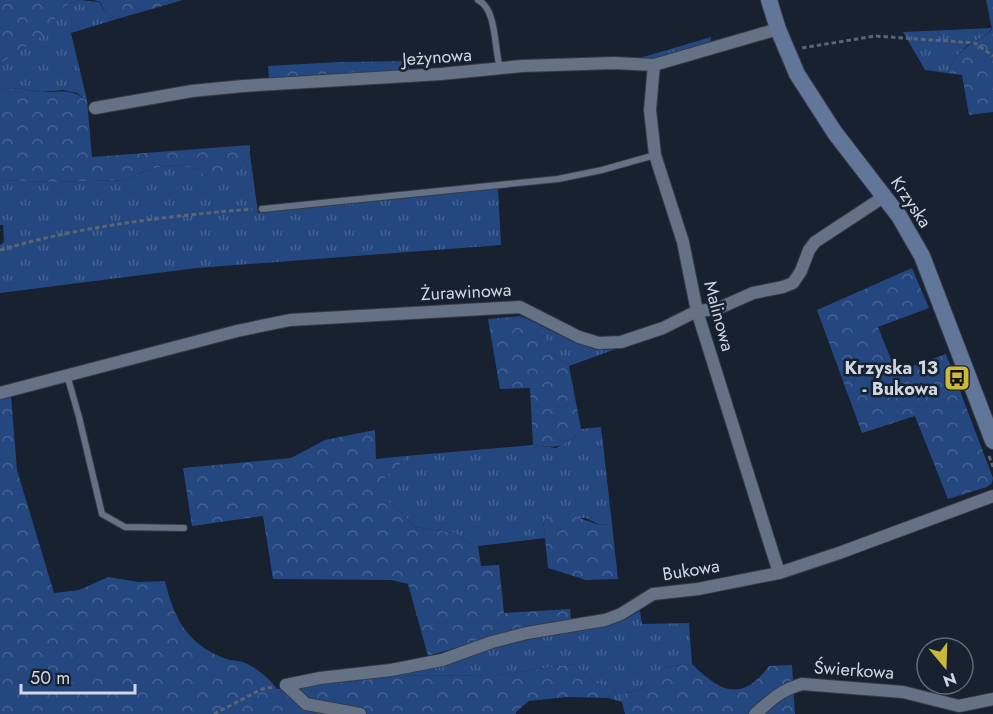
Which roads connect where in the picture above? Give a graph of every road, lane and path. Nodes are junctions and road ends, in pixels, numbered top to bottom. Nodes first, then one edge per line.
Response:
1 (478, 0) edge
2 (769, 0) edge
3 (778, 29) junction
4 (786, 51) junction
5 (993, 56) edge
6 (654, 65) junction
7 (500, 69) junction
8 (95, 108) dead end
9 (655, 155) junction
10 (885, 196) junction
11 (262, 209) joint
12 (0, 250) edge
13 (697, 311) junction
14 (67, 375) junction
15 (0, 393) edge
16 (991, 448) edge
17 (993, 467) edge
18 (993, 496) edge
19 (184, 528) dead end
20 (779, 573) junction
21 (285, 685) junction
22 (993, 699) edge
23 (214, 714) edge
24 (360, 714) edge
25 (755, 714) edge

1 - 7 lane
2 - 3 street, Krzyska
3 - 4 street, Krzyska
3 - 6 street, Jeżynowa
4 - 5 path
4 - 10 street, Krzyska
6 - 7 street, Jeżynowa
6 - 9 street, Malinowa
7 - 8 street, Jeżynowa
9 - 11 lane
9 - 13 street, Malinowa
10 - 13 street, Żurawinowa
10 - 16 street, Krzyska
11 - 12 path
13 - 14 street, Żurawinowa
13 - 20 street, Malinowa
14 - 15 street, Żurawinowa
14 - 19 lane
16 - 17 path
18 - 20 street, Bukowa
20 - 21 street, Bukowa
21 - 23 path
21 - 24 street
22 - 25 street, Świerkowa

